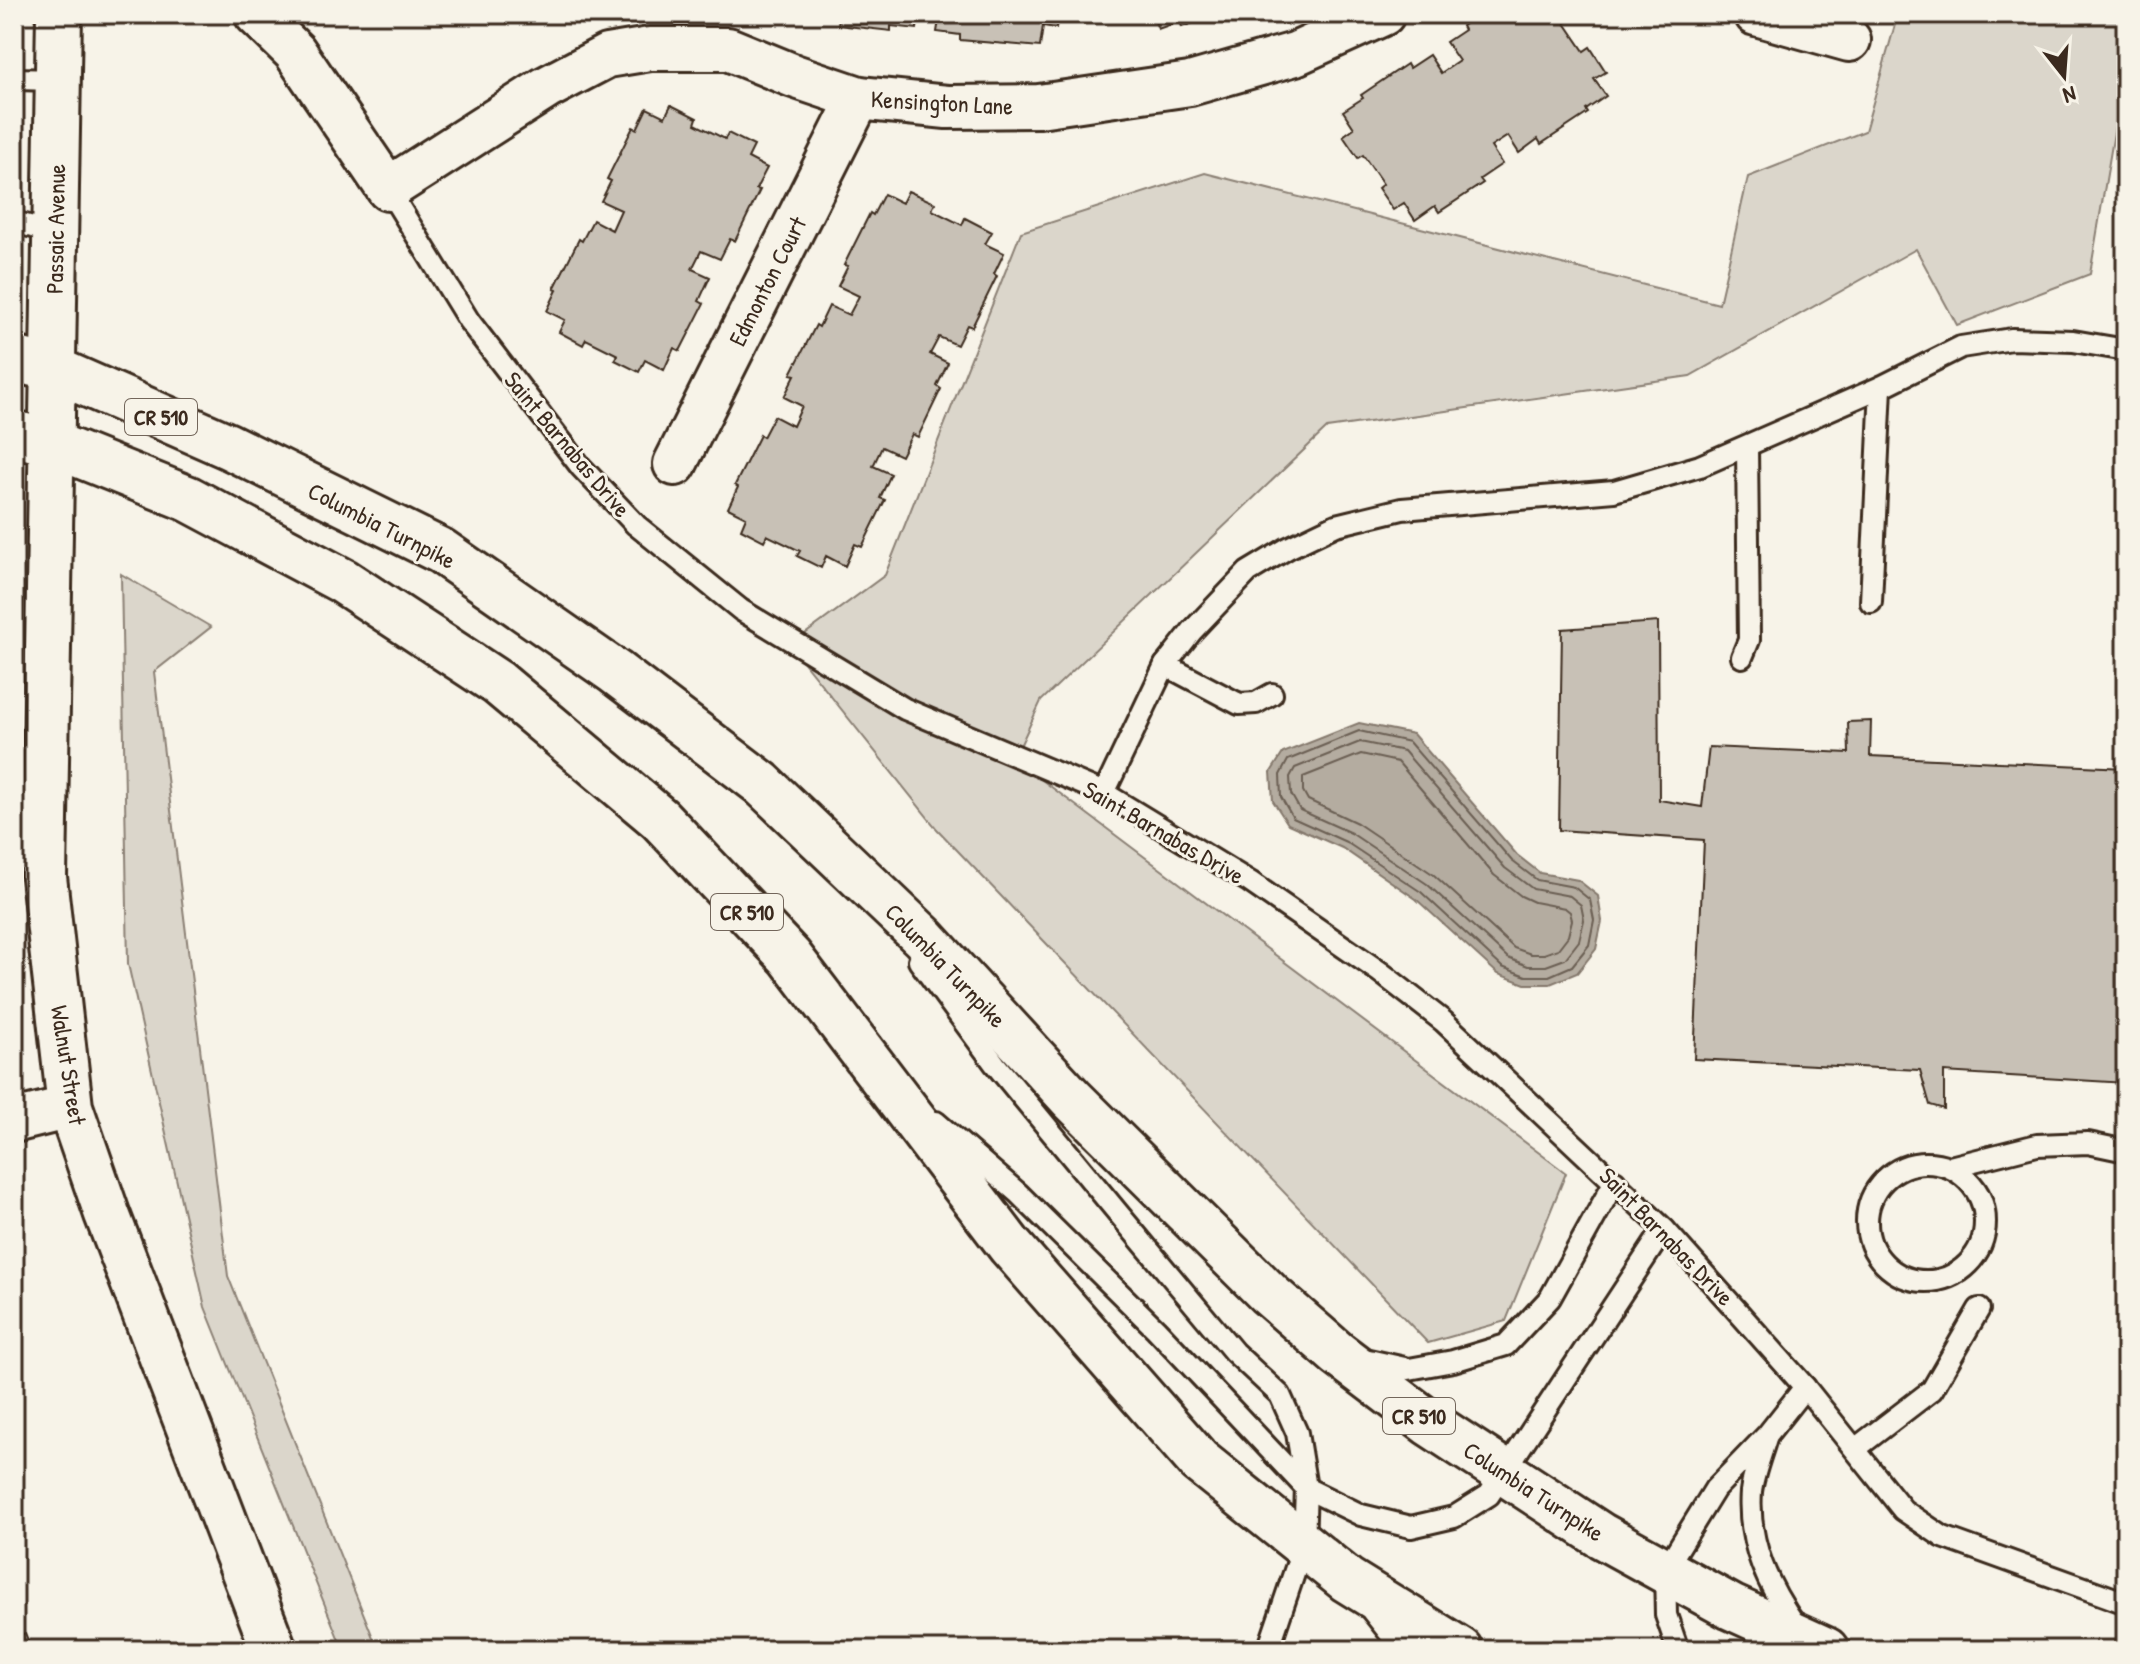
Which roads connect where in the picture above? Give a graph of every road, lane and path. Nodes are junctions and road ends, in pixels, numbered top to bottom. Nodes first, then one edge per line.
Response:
1 (59, 14) edge
2 (256, 14) edge
3 (1383, 14) edge
4 (1756, 14) edge
5 (728, 32) edge
6 (1849, 40) dead end
7 (14, 79) edge
8 (58, 80) junction
9 (859, 98) junction
10 (388, 189) junction
11 (35, 228) edge
12 (2126, 350) edge
13 (34, 364) edge
14 (1881, 387) junction
15 (33, 439) edge
16 (1747, 447) junction
17 (675, 464) dead end
18 (1871, 602) dead end
19 (1742, 657) dead end
20 (1165, 665) junction
21 (1272, 694) dead end
22 (1104, 793) junction
23 (847, 865) junction
24 (873, 1067) junction
25 (70, 1107) junction
26 (14, 1121) edge
27 (2126, 1151) edge
28 (1950, 1167) junction
29 (1615, 1181) junction
30 (1664, 1229) junction
31 (1979, 1309) dead end
32 (1338, 1354) junction
33 (1805, 1387) junction
34 (1767, 1435) junction
35 (1855, 1449) junction
36 (1503, 1473) junction
37 (1306, 1488) junction
38 (1304, 1544) junction
39 (1665, 1570) junction
40 (1347, 1580) junction
41 (2124, 1597) edge
42 (1817, 1646) edge
43 (274, 1650) edge
44 (1268, 1650) edge
45 (1403, 1650) edge
46 (1460, 1650) edge
47 (1678, 1650) edge

1 - 8 main road, Passaic Avenue
2 - 10 street, Saint Barnabas Drive
3 - 9 street, Kensington Lane
4 - 6 street
5 - 9 street, Kensington Lane
5 - 10 street, Kensington Lane
7 - 8 lane
8 - 11 main road, Passaic Avenue
9 - 17 street, Edmonton Court
10 - 22 lane, Saint Barnabas Drive
11 - 13 main road, Passaic Avenue
12 - 14 lane
13 - 15 main road, Passaic Avenue
13 - 23 main road, Columbia Turnpike / CR 510
14 - 16 lane
14 - 18 lane
15 - 24 main road, CR 510
15 - 25 main road, Walnut Street
16 - 19 lane
16 - 20 lane
20 - 21 lane
20 - 22 lane
22 - 29 lane, Saint Barnabas Drive
23 - 32 main road, Columbia Turnpike / CR 510
23 - 37 lane
24 - 37 lane
24 - 38 main road, CR 510
25 - 26 street
25 - 43 main road, Walnut Street
27 - 28 lane
28 - 28 lane
29 - 30 lane, Saint Barnabas Drive
29 - 32 lane
30 - 33 lane, Saint Barnabas Drive
30 - 36 lane
31 - 35 lane
32 - 36 main road, Columbia Turnpike / CR 510
33 - 34 lane
33 - 35 lane, Saint Barnabas Drive
34 - 39 lane
34 - 42 lane
35 - 41 lane, Saint Barnabas Drive
36 - 37 lane
36 - 39 main road, Columbia Turnpike / CR 510
37 - 38 lane
38 - 40 main road, CR 510
38 - 44 lane
39 - 42 main road, Columbia Turnpike / CR 510
39 - 47 lane
40 - 45 lane
40 - 46 main road, CR 510

